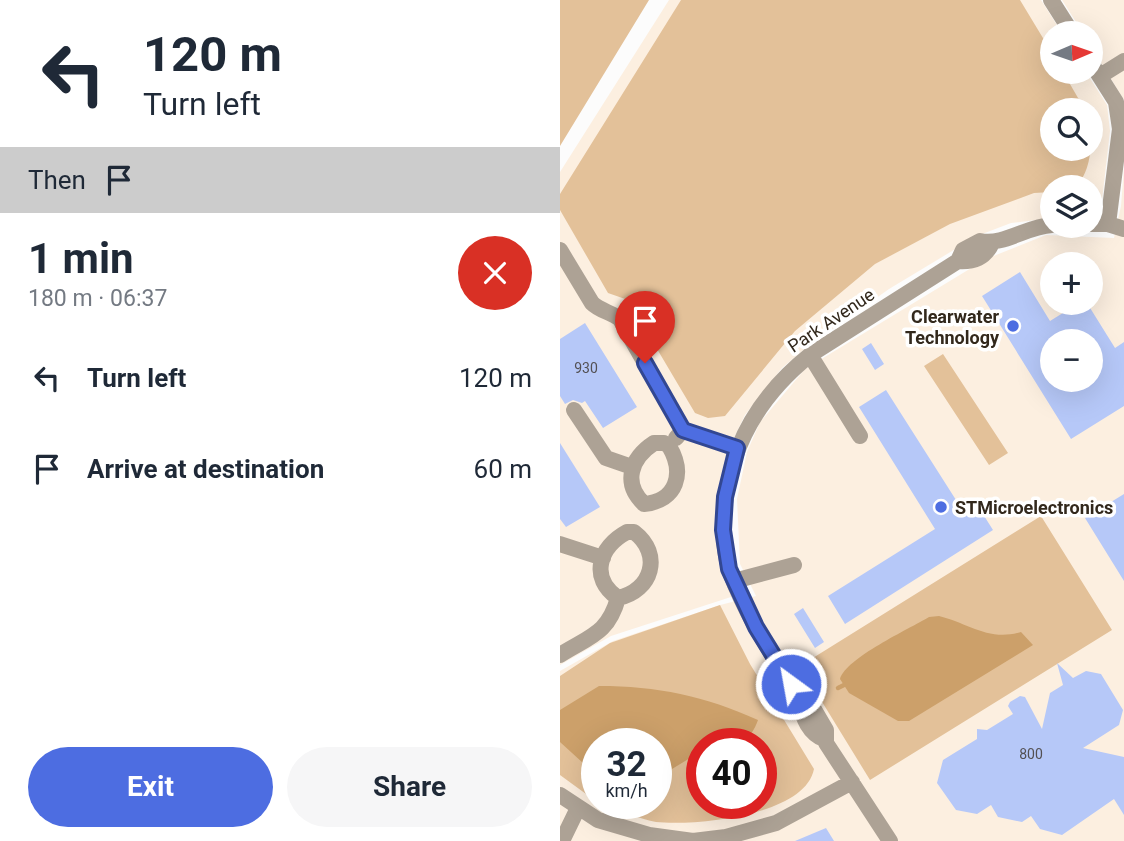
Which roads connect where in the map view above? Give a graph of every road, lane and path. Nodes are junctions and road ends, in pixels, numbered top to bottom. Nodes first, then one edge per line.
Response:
1 (1051, 0) edge
2 (1064, 21) edge
3 (1124, 61) edge
4 (1103, 74) edge
5 (1103, 81) edge
6 (1116, 227) edge
7 (1040, 228) edge
8 (560, 250) edge
9 (810, 355) junction
10 (574, 410) dead end
11 (683, 430) junction
12 (860, 436) dead end
13 (670, 446) junction
14 (737, 448) junction
15 (632, 467) junction
16 (644, 504) junction
17 (634, 532) junction
18 (560, 544) edge
19 (603, 558) junction
20 (794, 565) dead end
21 (734, 580) junction
22 (618, 598) junction
23 (560, 655) edge
24 (852, 782) junction
25 (560, 795) edge
26 (578, 808) junction
27 (562, 841) edge
28 (890, 841) edge

1 - 2 street
3 - 4 street
5 - 6 street
7 - 9 street, Park Avenue
8 - 11 street
9 - 12 street
9 - 14 street, Park Avenue
10 - 15 street
11 - 13 street
11 - 14 street
13 - 15 street
13 - 16 street
14 - 21 street, Park Avenue
15 - 16 street
16 - 17 street
17 - 19 street
17 - 22 street
18 - 19 street
19 - 22 street
20 - 21 street
21 - 24 street, Park Avenue
22 - 23 street
24 - 26 street
24 - 28 street, Park Avenue
25 - 26 street
26 - 27 street

